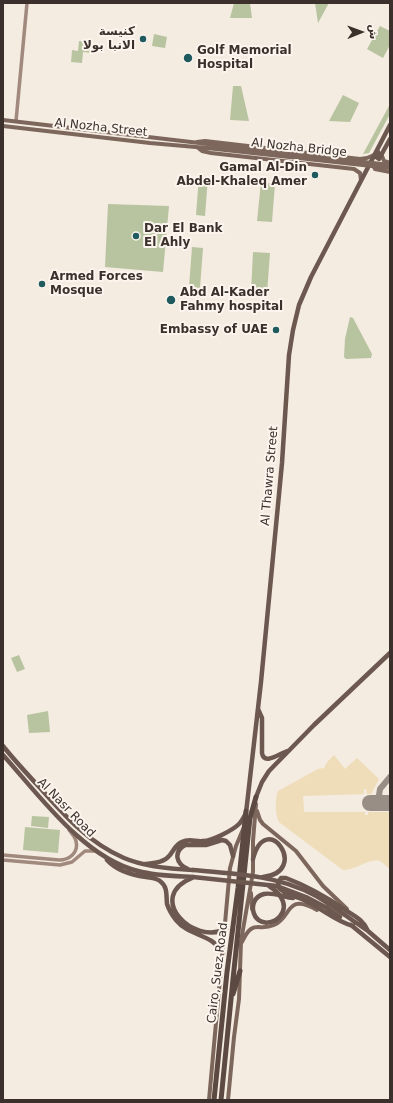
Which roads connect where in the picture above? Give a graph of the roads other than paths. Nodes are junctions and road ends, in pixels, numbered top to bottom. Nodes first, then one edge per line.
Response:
1 (28, 3) edge
2 (3, 120) edge
3 (16, 121) junction
4 (390, 125) edge
5 (3, 126) edge
6 (390, 139) edge
7 (381, 141) junction
8 (196, 145) junction
9 (207, 146) junction
10 (342, 156) junction
11 (382, 156) junction
12 (373, 157) junction
13 (390, 164) edge
14 (340, 167) junction
15 (390, 168) edge
16 (390, 172) edge
17 (361, 180) junction
18 (390, 653) edge
19 (258, 709) junction
20 (3, 746) edge
21 (289, 751) junction
22 (3, 754) edge
23 (256, 797) junction
24 (256, 804) junction
25 (246, 811) junction
26 (64, 823) junction
27 (245, 823) junction
28 (76, 848) junction
29 (245, 850) junction
30 (98, 851) junction
31 (82, 852) junction
32 (3, 855) edge
33 (106, 856) junction
34 (232, 856) junction
35 (253, 859) junction
36 (3, 860) edge
37 (145, 864) junction
38 (193, 870) junction
39 (193, 877) junction
40 (263, 877) junction
41 (266, 884) junction
42 (252, 886) junction
43 (309, 902) junction
44 (327, 911) junction
45 (253, 913) junction
46 (352, 913) junction
47 (226, 929) junction
48 (368, 931) junction
49 (240, 946) junction
50 (390, 950) edge
51 (223, 952) junction
52 (390, 957) edge
53 (240, 971) junction
54 (231, 998) junction
55 (209, 1100) edge
56 (214, 1100) edge
57 (221, 1100) edge
58 (228, 1100) edge

1 - 3 main road
2 - 3 main road, Al Nozha Street
3 - 8 main road, Al Nozha Street
4 - 7 highway, Al Thawra Street
5 - 8 main road, Al Nozha Street
6 - 11 highway
7 - 11 highway
7 - 12 highway, Al Thawra Street
8 - 9 main road, Al Nozha Street
8 - 10 main road, Al Nozha Street
8 - 14 main road, Al Nozha Street
9 - 13 main road, Al Nozha Bridge, bridge
9 - 15 main road, Al Nozha Bridge, bridge
10 - 12 main road, Al Nozha Street
10 - 14 main road
11 - 13 main road
12 - 16 main road
12 - 17 highway, Al Thawra Street
14 - 17 main road, Al Nozha Street
17 - 19 highway, Al Thawra Street
18 - 21 highway
19 - 21 highway
19 - 25 highway, Al Thawra Street
20 - 37 highway, Al Nasr Road
21 - 23 highway
22 - 26 highway, Al Nasr Road
23 - 24 main road
23 - 29 highway
24 - 35 main road
24 - 46 main road
25 - 27 highway, Al Thawra Street
25 - 37 highway
26 - 28 main road
26 - 30 highway, Al Nasr Road
27 - 29 highway, Al Thawra Street
27 - 34 main road
28 - 31 main road
28 - 32 main road
29 - 54 highway, Cairo, Suez Road
29 - 56 highway, Cairo, Suez Road
30 - 31 main road
30 - 33 highway, Al Nasr Road
31 - 36 main road
33 - 39 highway, Al Nasr Road
33 - 51 highway
34 - 38 highway
34 - 47 main road
35 - 40 highway
35 - 42 main road
37 - 38 highway, Al Nasr Road
38 - 40 highway, Al Nasr Road, bridge
39 - 41 highway, Al Nasr Road, bridge
39 - 47 highway
40 - 44 highway, Al Nasr Road, bridge
41 - 44 highway, Al Nasr Road, bridge
41 - 45 highway, bridge
42 - 45 main road
42 - 49 main road, Cairo, Suez Road
43 - 44 highway
43 - 45 highway
43 - 46 highway
44 - 48 highway
44 - 49 main road
44 - 52 highway
46 - 48 highway
47 - 51 main road
48 - 50 highway
49 - 53 main road, Cairo, Suez Road
51 - 55 main road
53 - 54 highway
53 - 58 main road, Cairo, Suez Road
54 - 57 highway, Cairo, Suez Road

